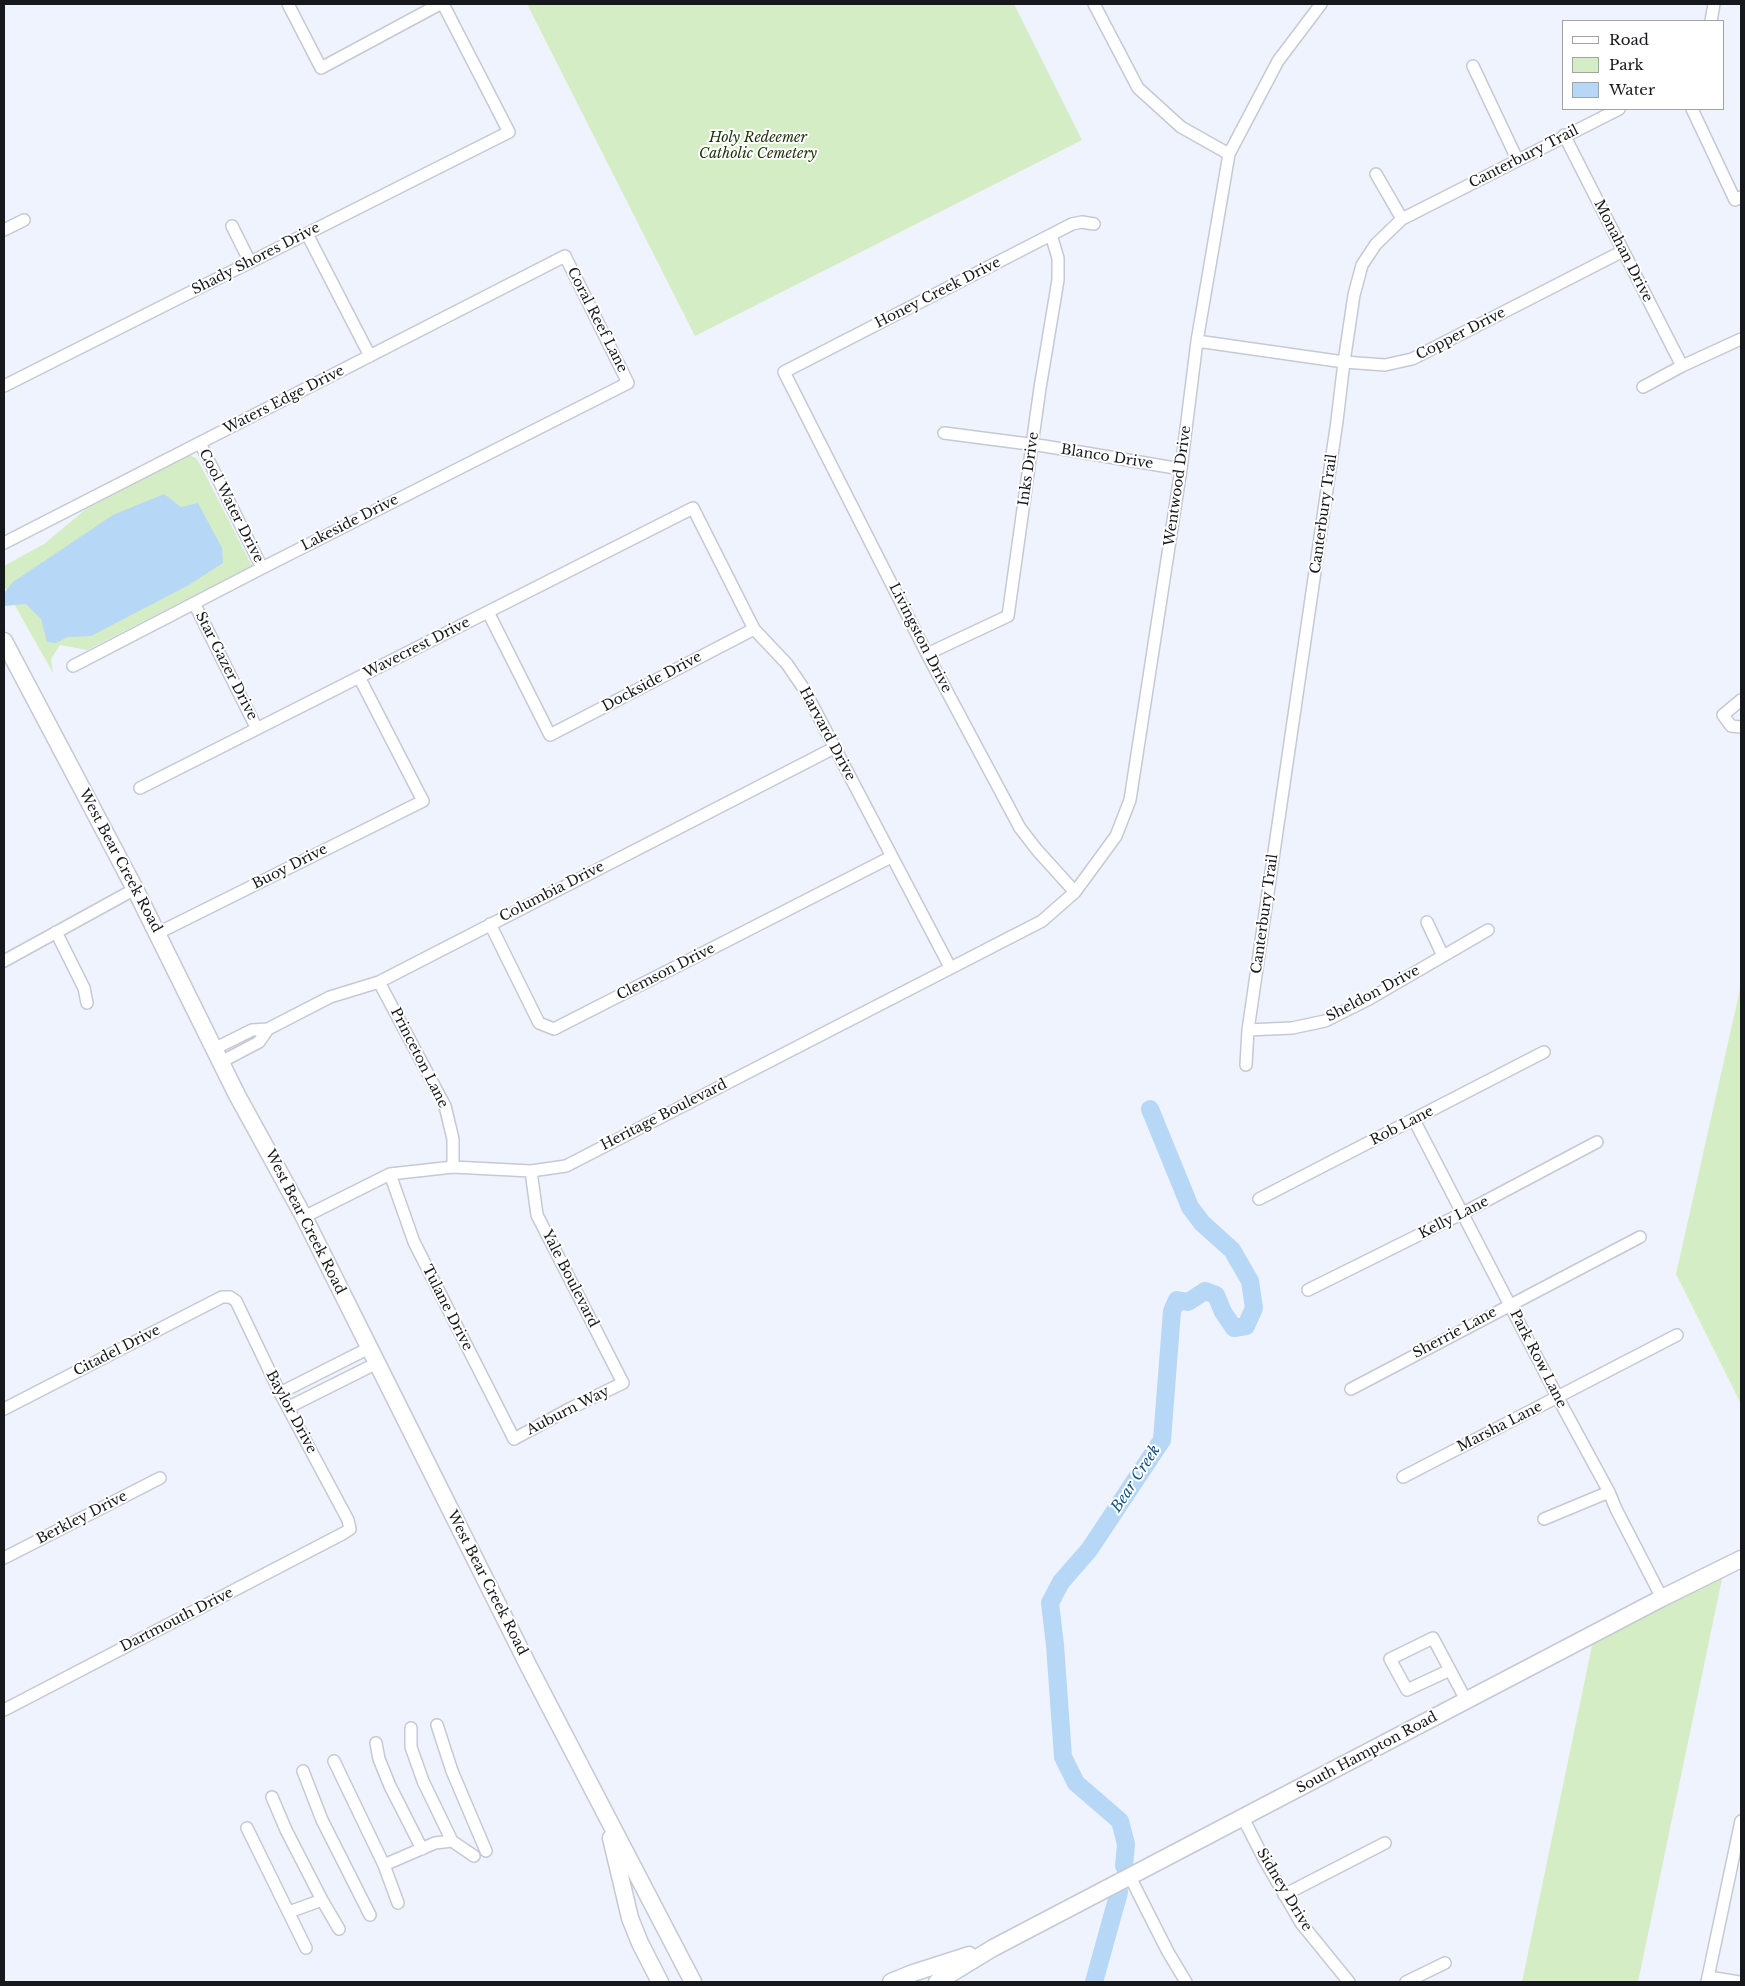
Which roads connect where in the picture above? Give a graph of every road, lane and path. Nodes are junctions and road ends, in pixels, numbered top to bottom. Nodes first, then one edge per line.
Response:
1 (288, 4) edge
2 (442, 4) edge
3 (1094, 4) edge
4 (1321, 4) edge
5 (1714, 4) edge
6 (1711, 20) edge
7 (1473, 66) dead end
8 (1617, 110) edge
9 (1692, 110) edge
10 (1564, 135) junction
11 (1229, 154) junction
12 (1518, 159) junction
13 (1376, 174) dead end
14 (1741, 197) edge
15 (1402, 219) junction
16 (24, 220) dead end
17 (1094, 224) dead end
18 (232, 226) dead end
19 (4, 230) edge
20 (307, 234) junction
21 (1051, 235) junction
22 (1623, 251) junction
23 (565, 256) joint
24 (250, 262) junction
25 (1741, 339) edge
26 (1197, 341) junction
27 (370, 356) junction
28 (1344, 362) junction
29 (1682, 366) junction
30 (784, 372) joint
31 (628, 383) joint
32 (4, 386) edge
33 (1643, 387) dead end
34 (944, 433) dead end
35 (200, 443) junction
36 (1032, 445) junction
37 (1181, 469) junction
38 (693, 508) joint
39 (4, 543) edge
40 (262, 568) junction
41 (194, 603) junction
42 (488, 612) junction
43 (754, 629) junction
44 (4, 641) edge
45 (927, 654) junction
46 (73, 666) dead end
47 (359, 677) junction
48 (1741, 700) edge
49 (1741, 728) edge
50 (257, 729) junction
51 (834, 748) junction
52 (140, 788) dead end
53 (891, 857) junction
54 (135, 889) junction
55 (1075, 892) junction
56 (1427, 922) dead end
57 (490, 924) junction
58 (1488, 930) dead end
59 (56, 932) junction
60 (158, 933) junction
61 (1004, 940) joint
62 (1442, 956) junction
63 (4, 961) edge
64 (950, 967) junction
65 (379, 982) junction
66 (87, 1003) dead end
67 (1248, 1030) junction
68 (1544, 1052) dead end
69 (217, 1056) junction
70 (1246, 1065) dead end
71 (1414, 1120) junction
72 (1597, 1142) dead end
73 (452, 1166) junction
74 (531, 1171) junction
75 (390, 1174) junction
76 (1259, 1199) dead end
77 (1463, 1213) junction
78 (304, 1217) junction
79 (1640, 1237) dead end
80 (1308, 1290) dead end
81 (230, 1297) joint
82 (1510, 1304) junction
83 (1677, 1335) dead end
84 (369, 1348) junction
85 (377, 1363) junction
86 (623, 1383) joint
87 (1351, 1389) dead end
88 (280, 1392) junction
89 (1558, 1398) junction
90 (289, 1407) junction
91 (4, 1409) edge
92 (514, 1439) joint
93 (1403, 1477) dead end
94 (160, 1478) dead end
95 (1610, 1492) junction
96 (1544, 1519) dead end
97 (350, 1528) joint
98 (4, 1558) edge
99 (1741, 1559) edge
100 (1662, 1598) junction
101 (1450, 1670) junction
102 (1466, 1700) junction
103 (4, 1710) edge
104 (437, 1724) dead end
105 (411, 1728) dead end
106 (376, 1743) dead end
107 (334, 1761) dead end
108 (303, 1771) dead end
109 (272, 1797) dead end
110 (601, 1805) junction
111 (1243, 1818) junction
112 (1741, 1821) edge
113 (247, 1828) dead end
114 (452, 1841) junction
115 (1385, 1843) dead end
116 (422, 1849) junction
117 (486, 1851) dead end
118 (474, 1856) dead end
119 (1737, 1858) edge
120 (384, 1865) junction
121 (1130, 1877) junction
122 (1284, 1895) junction
123 (322, 1900) junction
124 (398, 1903) dead end
125 (289, 1912) junction
126 (370, 1915) dead end
127 (339, 1929) dead end
128 (306, 1948) dead end
129 (993, 1948) junction
130 (1445, 1963) dead end
131 (1707, 1980) edge
132 (660, 1982) edge
133 (693, 1982) edge
134 (891, 1982) edge
135 (937, 1982) edge
136 (1186, 1982) edge
137 (1349, 1982) edge
138 (1406, 1982) edge
139 (1739, 1982) edge

1 - 2 street
2 - 20 street, Shady Shores Drive
3 - 11 street
4 - 11 street, Wentwood Drive
5 - 6 street
7 - 12 street
8 - 10 street, Canterbury Trail
9 - 14 street
10 - 12 street, Canterbury Trail
10 - 22 street, Monahan Drive
11 - 26 street, Wentwood Drive
12 - 15 street, Canterbury Trail
13 - 15 street
15 - 28 street, Canterbury Trail
16 - 19 street
17 - 21 street, Honey Creek Drive
18 - 24 street
20 - 24 street, Shady Shores Drive
20 - 27 street
21 - 30 street, Honey Creek Drive
21 - 36 street, Inks Drive
22 - 28 street, Copper Drive
22 - 29 street, Monahan Drive
23 - 27 street, Waters Edge Drive
23 - 31 street, Coral Reef Lane
24 - 32 street, Shady Shores Drive
25 - 29 street
26 - 28 street, Copper Drive
26 - 37 street, Wentwood Drive
27 - 35 street, Waters Edge Drive
28 - 67 street, Canterbury Trail
29 - 33 street
30 - 45 street, Livingston Drive
31 - 40 street, Lakeside Drive
34 - 36 street, Blanco Drive
35 - 39 street, Waters Edge Drive
35 - 40 street, Cool Water Drive
36 - 37 street, Blanco Drive
36 - 45 street, Inks Drive
37 - 55 street, Wentwood Drive
38 - 42 street, Wavecrest Drive
38 - 43 street, Harvard Drive
40 - 41 street, Lakeside Drive
41 - 46 street, Lakeside Drive
41 - 50 street, Star Gazer Drive
42 - 43 street, Dockside Drive
42 - 47 street, Wavecrest Drive
43 - 51 street, Harvard Drive
44 - 54 main road, West Bear Creek Road
45 - 55 street, Livingston Drive
47 - 50 street, Wavecrest Drive
47 - 60 street, Buoy Drive
48 - 49 street
50 - 52 street, Wavecrest Drive
51 - 53 street, Harvard Drive
51 - 57 street, Columbia Drive
53 - 57 street, Clemson Drive
53 - 64 street, Harvard Drive
54 - 59 street
54 - 60 main road, West Bear Creek Road
55 - 61 street, Wentwood Drive
56 - 62 street
57 - 65 street, Columbia Drive
58 - 62 street, Sheldon Drive
59 - 63 street
59 - 66 street
60 - 69 main road, West Bear Creek Road
61 - 64 street, Heritage Boulevard
62 - 67 street, Sheldon Drive
64 - 74 street, Heritage Boulevard
65 - 69 street, Columbia Drive
65 - 73 street, Princeton Lane
67 - 70 street, Canterbury Trail
68 - 71 street, Rob Lane
69 - 78 main road, West Bear Creek Road
71 - 76 street, Rob Lane
71 - 77 street, Park Row Lane
72 - 77 street, Kelly Lane
73 - 74 street, Heritage Boulevard
73 - 75 street, Heritage Boulevard
74 - 86 street, Yale Boulevard
75 - 78 street, Heritage Boulevard
75 - 92 street, Tulane Drive
77 - 80 street, Kelly Lane
77 - 82 street, Park Row Lane
78 - 84 main road, West Bear Creek Road
79 - 82 street, Sherrie Lane
81 - 88 street, Baylor Drive
81 - 91 street, Citadel Drive
82 - 87 street, Sherrie Lane
82 - 89 street, Park Row Lane
83 - 89 street, Marsha Lane
84 - 85 main road, West Bear Creek Road
84 - 88 street
85 - 90 street
85 - 110 main road, West Bear Creek Road
86 - 92 street, Auburn Way
88 - 90 street, Baylor Drive
89 - 93 street, Marsha Lane
89 - 95 street, Park Row Lane
90 - 97 street, Baylor Drive
94 - 98 street, Berkley Drive
95 - 96 street
95 - 100 street, Park Row Lane
97 - 103 street, Dartmouth Drive
99 - 100 main road, South Hampton Road
100 - 102 main road, South Hampton Road
101 - 101 street
101 - 102 street
102 - 111 main road, South Hampton Road
104 - 117 street
105 - 114 street
106 - 116 street
107 - 120 street
108 - 126 street
109 - 123 street
110 - 132 main road, West Bear Creek Road
110 - 133 main road, West Bear Creek Road
111 - 121 main road, South Hampton Road
111 - 122 street, Sidney Drive
112 - 119 street
113 - 125 street
114 - 116 street
114 - 118 street
115 - 122 street
116 - 120 street
119 - 131 street
120 - 124 street
121 - 129 main road, South Hampton Road
121 - 136 street
122 - 137 street, Sidney Drive
123 - 125 street
123 - 127 street
125 - 128 street
129 - 134 main road, South Hampton Road
129 - 135 main road, South Hampton Road
130 - 138 street
131 - 139 street

